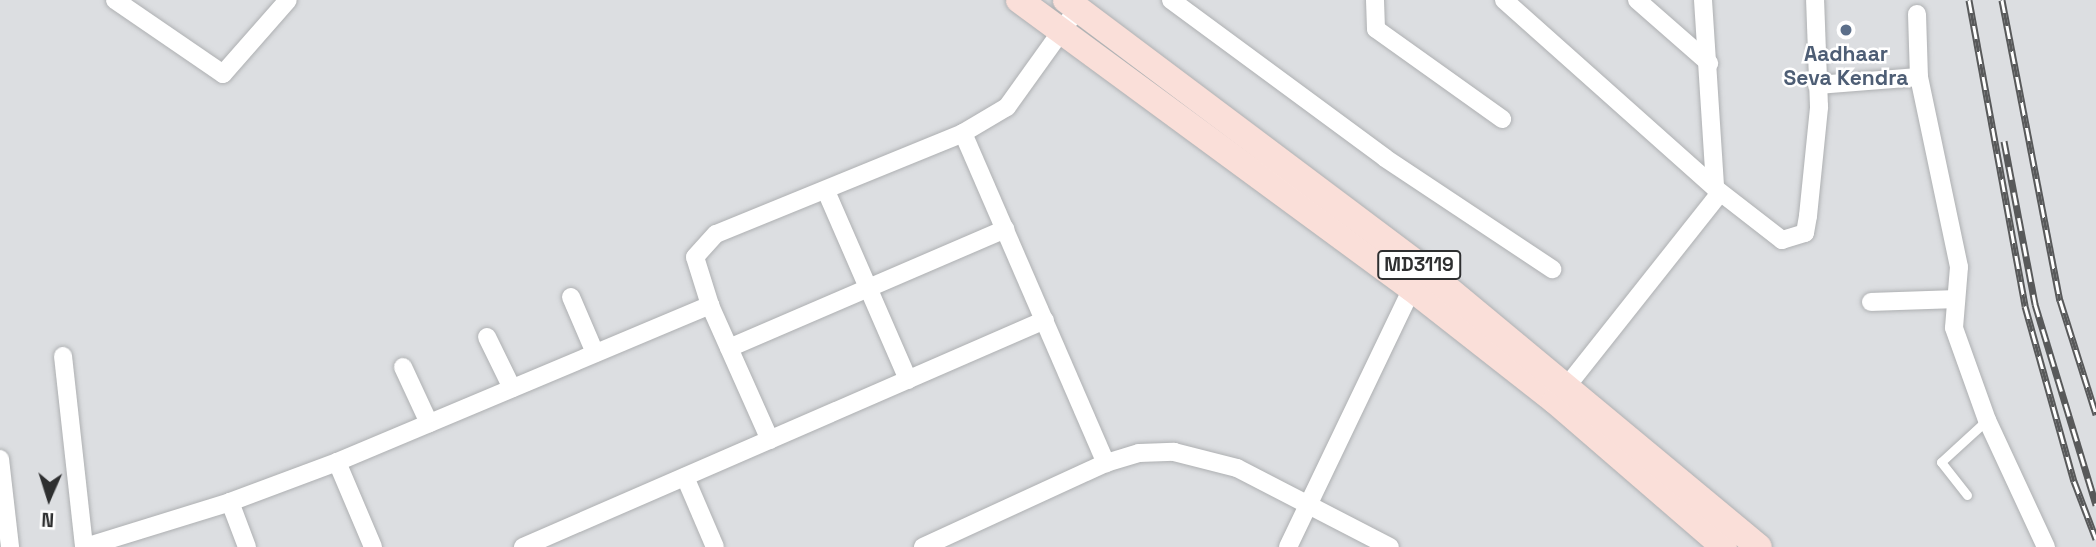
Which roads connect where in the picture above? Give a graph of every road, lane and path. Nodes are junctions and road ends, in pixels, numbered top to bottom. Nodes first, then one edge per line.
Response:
1 (115, 0) edge
2 (288, 0) edge
3 (1019, 0) edge
4 (1171, 0) edge
5 (1375, 0) edge
6 (1504, 0) edge
7 (1637, 0) edge
8 (1703, 0) edge
9 (1815, 0) edge
10 (1072, 4) edge
11 (1917, 14) dead end
12 (1062, 32) junction
13 (1709, 63) junction
14 (1919, 77) junction
15 (1817, 85) junction
16 (1502, 119) dead end
17 (963, 133) junction
18 (1718, 190) junction
19 (826, 191) junction
20 (1005, 229) junction
21 (1552, 269) dead end
22 (1417, 278) junction
23 (868, 288) junction
24 (571, 297) dead end
25 (1956, 299) junction
26 (1871, 302) dead end
27 (710, 305) junction
28 (1045, 320) junction
29 (487, 337) dead end
30 (729, 348) junction
31 (595, 353) junction
32 (63, 356) dead end
33 (403, 367) dead end
34 (908, 380) junction
35 (512, 388) junction
36 (1562, 393) junction
37 (1987, 420) junction
38 (429, 423) junction
39 (770, 440) junction
40 (0, 458) edge
41 (337, 462) junction
42 (1106, 463) junction
43 (685, 477) junction
44 (1968, 495) dead end
45 (230, 502) junction
46 (1308, 505) junction
47 (10, 547) edge
48 (85, 547) edge
49 (247, 547) edge
50 (373, 547) edge
51 (523, 547) edge
52 (715, 547) edge
53 (923, 547) edge
54 (1288, 547) edge
55 (1390, 547) edge
56 (1724, 547) edge
57 (1759, 547) edge
58 (2046, 547) edge

1 - 2 street
3 - 12 main road, MD3119
4 - 21 street
5 - 16 street
6 - 18 street
7 - 13 street
8 - 13 street
9 - 15 street
10 - 12 street
10 - 22 main road, MD3119
11 - 14 street
12 - 17 street
12 - 22 main road, MD3119
13 - 18 street
14 - 15 street
14 - 25 street
15 - 18 street
17 - 19 street
17 - 20 street
18 - 36 street
19 - 23 street
19 - 27 street
20 - 23 street
20 - 28 street
22 - 36 main road, MD3119
22 - 46 street
23 - 30 street
23 - 34 street
24 - 31 street
25 - 26 street
25 - 37 street
27 - 30 street
27 - 31 street
28 - 34 street
28 - 42 street
29 - 35 street
30 - 39 street
31 - 35 street
32 - 48 street
33 - 38 street
34 - 39 street
35 - 38 street
36 - 56 main road, MD3119
36 - 57 main road, MD3119
37 - 44 lane
37 - 58 street
38 - 41 street
39 - 43 street
40 - 47 street
41 - 45 street
41 - 50 street
42 - 46 street
42 - 53 street
43 - 51 street
43 - 52 street
45 - 48 street
45 - 49 street
46 - 54 street
46 - 55 street

